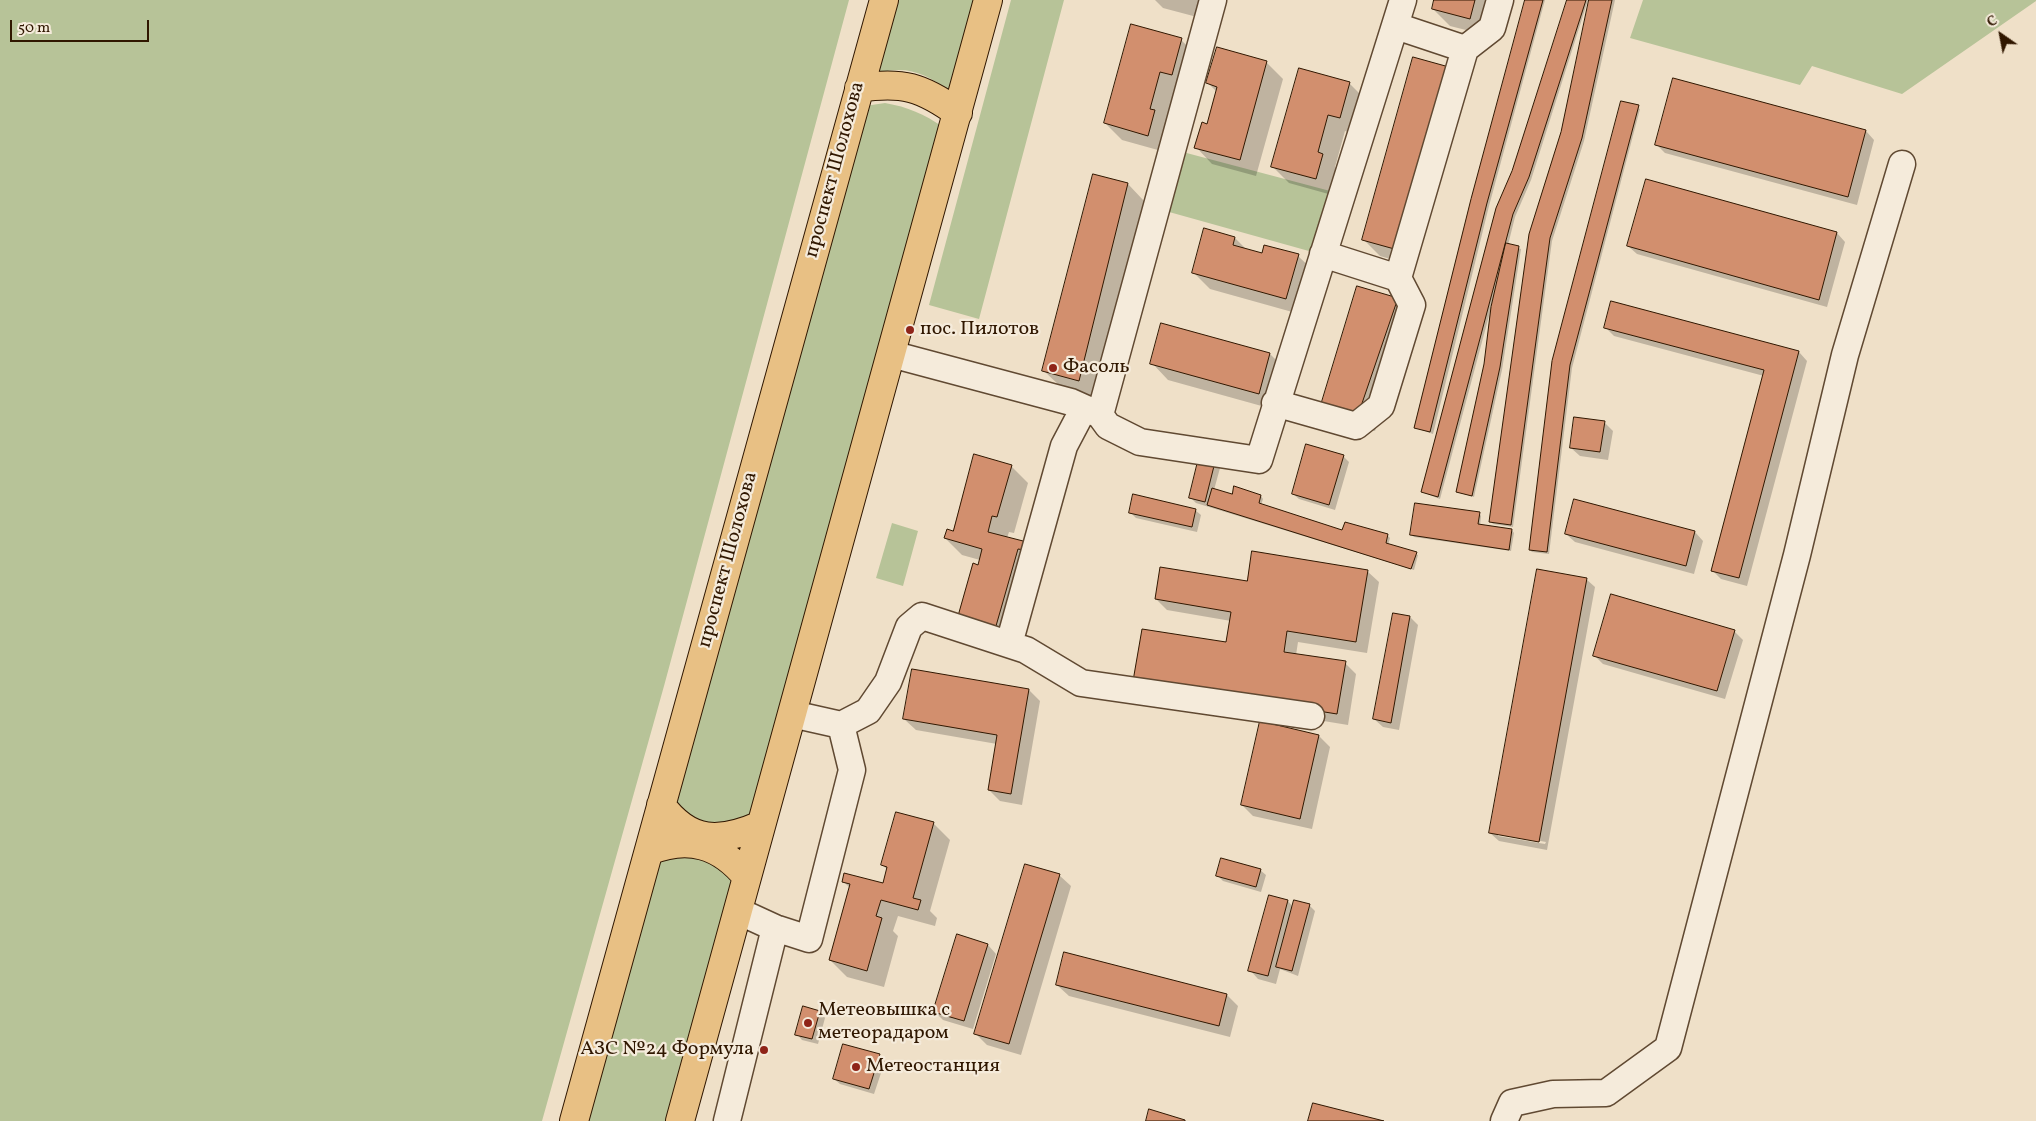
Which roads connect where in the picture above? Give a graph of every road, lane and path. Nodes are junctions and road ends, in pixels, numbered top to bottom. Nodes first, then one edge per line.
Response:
1 (884, 0) edge
2 (988, 0) edge
3 (1213, 0) edge
4 (1403, 0) edge
5 (1500, 0) edge
6 (1396, 26) junction
7 (1465, 49) junction
8 (858, 88) junction
9 (958, 113) junction
10 (1902, 164) dead end
11 (1323, 254) junction
12 (1398, 278) junction
13 (891, 354) junction
14 (1275, 403) junction
15 (1092, 411) junction
16 (1008, 644) junction
17 (792, 714) junction
18 (1311, 716) dead end
19 (840, 726) junction
20 (662, 804) junction
21 (762, 825) junction
22 (649, 851) junction
23 (747, 877) junction
24 (738, 911) junction
25 (775, 928) junction
26 (574, 1121) edge
27 (680, 1121) edge
28 (727, 1121) edge
29 (1504, 1121) edge

1 - 8 main road, проспект Шолохова
2 - 9 main road
3 - 15 lane
4 - 6 lane
5 - 7 lane
6 - 7 lane
6 - 11 lane
7 - 12 lane
8 - 9 main road
8 - 20 main road, проспект Шолохова
9 - 13 main road
10 - 29 lane
11 - 12 lane
11 - 14 lane
12 - 14 lane
13 - 15 lane
13 - 17 main road
14 - 15 lane
15 - 16 lane
16 - 18 lane
16 - 19 lane
17 - 19 lane
17 - 21 main road
19 - 25 lane
20 - 21 main road
20 - 22 main road, проспект Шолохова
21 - 23 main road
22 - 23 main road
22 - 26 main road, проспект Шолохова
23 - 24 main road
24 - 25 lane
24 - 27 main road
25 - 28 lane

